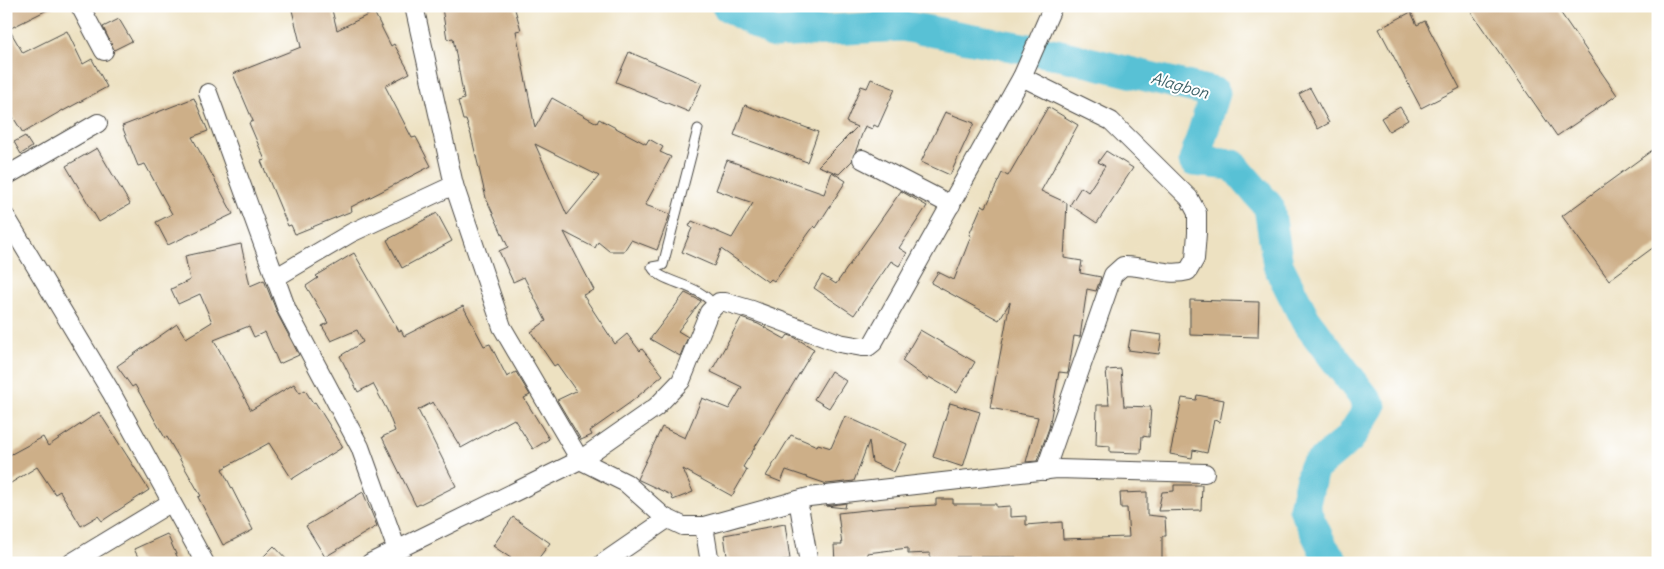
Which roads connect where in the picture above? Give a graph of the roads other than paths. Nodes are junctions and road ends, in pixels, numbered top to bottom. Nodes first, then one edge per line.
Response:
1 (80, 6) edge
2 (414, 6) edge
3 (1053, 6) edge
4 (104, 51) dead end
5 (1025, 71) junction
6 (208, 93) dead end
7 (98, 123) dead end
8 (698, 130) dead end
9 (862, 159) dead end
10 (6, 176) edge
11 (454, 184) junction
12 (951, 205) junction
13 (6, 217) edge
14 (275, 278) junction
15 (714, 306) junction
16 (580, 460) junction
17 (1045, 471) junction
18 (1205, 472) dead end
19 (798, 500) junction
20 (170, 503) junction
21 (667, 519) junction
22 (704, 526) junction
23 (397, 550) junction
24 (372, 562) edge
25 (71, 563) edge
26 (205, 563) edge
27 (603, 563) edge
28 (710, 563) edge
29 (808, 563) edge

1 - 4 street
2 - 11 street
3 - 5 street
5 - 12 street
5 - 17 street
6 - 14 street
7 - 10 street
8 - 15 lane
9 - 12 street
11 - 14 street
11 - 16 street
12 - 15 street
13 - 20 street
14 - 23 street
15 - 16 street
16 - 21 street
16 - 23 street
17 - 18 street
17 - 19 street
19 - 22 street
19 - 29 street
20 - 25 street
20 - 26 street
21 - 22 street
21 - 27 street
22 - 28 street
23 - 24 street

